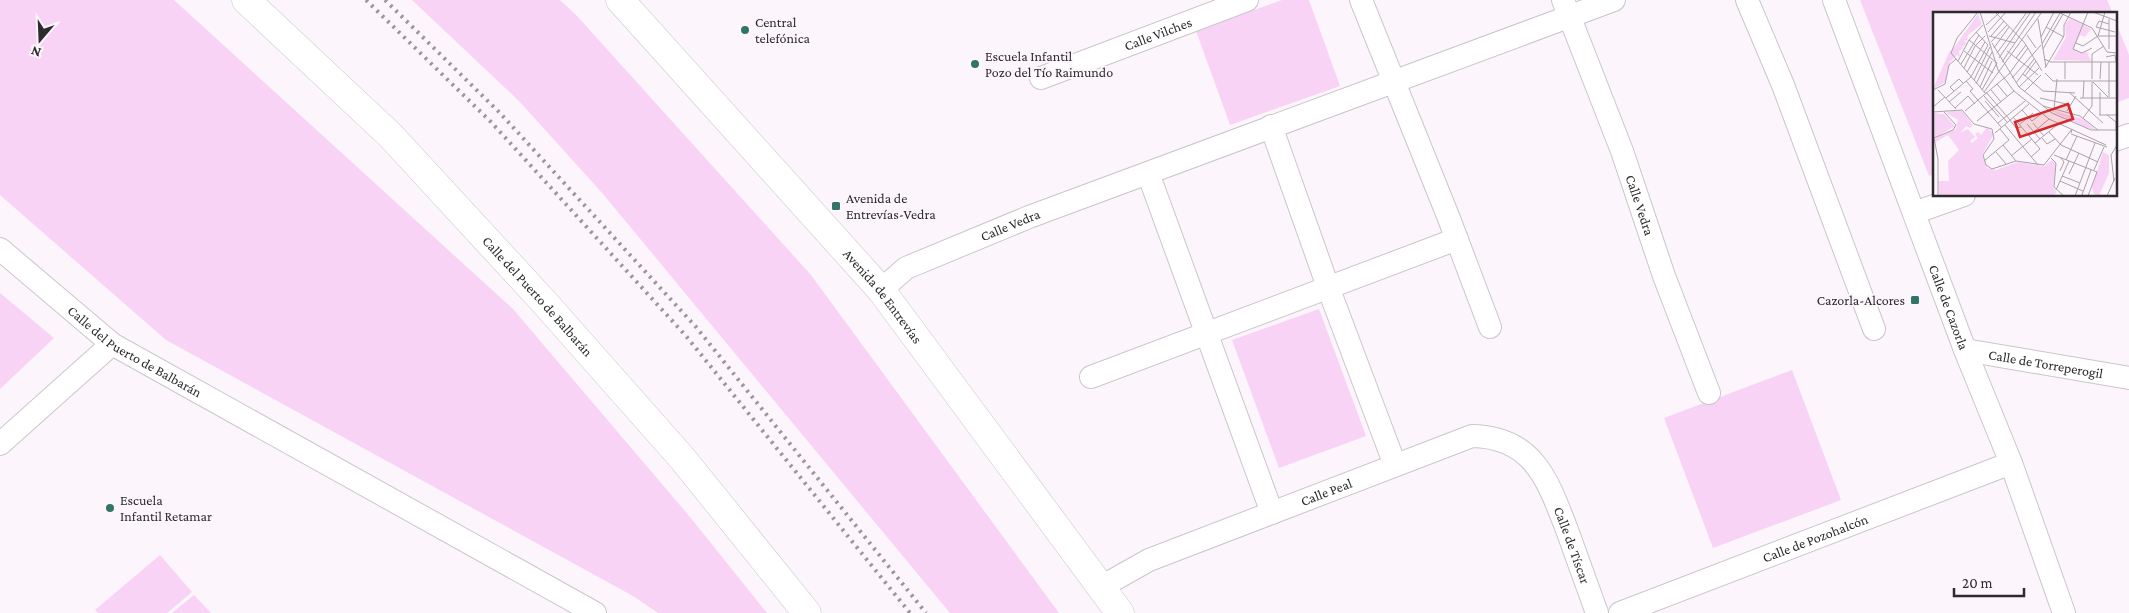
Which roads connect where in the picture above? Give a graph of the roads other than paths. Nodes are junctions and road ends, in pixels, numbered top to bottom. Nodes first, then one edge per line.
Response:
1 (246, 0) edge
2 (620, 0) edge
3 (1247, 0) edge
4 (1361, 0) edge
5 (1614, 0) edge
6 (1747, 0) edge
7 (1834, 0) edge
8 (1566, 9) edge
9 (1041, 78) dead end
10 (1392, 82) junction
11 (1271, 126) junction
12 (2129, 135) edge
13 (2116, 140) edge
14 (1148, 173) junction
15 (1961, 196) edge
16 (1914, 213) junction
17 (1457, 238) junction
18 (0, 249) edge
19 (1328, 287) junction
20 (881, 290) junction
21 (1490, 327) dead end
22 (1874, 329) dead end
23 (1207, 333) junction
24 (112, 344) junction
25 (1965, 350) junction
26 (1091, 376) dead end
27 (2129, 378) edge
28 (1709, 393) dead end
29 (0, 444) edge
30 (2010, 463) junction
31 (1395, 465) junction
32 (1547, 478) joint
33 (1272, 513) junction
34 (1101, 587) junction
35 (580, 610) edge
36 (808, 613) edge
37 (1120, 613) edge
38 (1598, 613) edge
39 (1620, 613) edge
40 (2064, 613) edge

1 - 36 street, Calle del Puerto de Balbarán
2 - 20 street, Avenida de Entrevías
3 - 9 street, Calle Vilches
4 - 10 street
5 - 8 street, Calle Vedra
6 - 22 street
7 - 16 street, Calle de Cazorla
8 - 10 street, Calle Vedra
8 - 28 street, Calle Vedra
10 - 11 street, Calle Vedra
10 - 17 street
11 - 14 street, Calle Vedra
11 - 19 street
12 - 13 street
14 - 20 street, Calle Vedra
14 - 23 street
15 - 16 street
16 - 25 street, Calle de Cazorla
17 - 19 street
17 - 21 street
18 - 24 street, Calle del Puerto de Balbarán
19 - 23 street
19 - 31 street
20 - 34 street, Avenida de Entrevías
23 - 26 street
23 - 33 street
24 - 29 street
24 - 35 street, Calle del Puerto de Balbarán
25 - 27 street, Calle de Torreperogil
25 - 30 street, Calle de Cazorla
30 - 39 street, Calle de Pozohalcón
30 - 40 street, Calle de Cazorla
31 - 32 street, Calle Peal
31 - 33 street, Calle Peal
32 - 38 street, Calle de Tíscar
33 - 34 street, Calle Peal
34 - 37 street, Avenida de Entrevías

